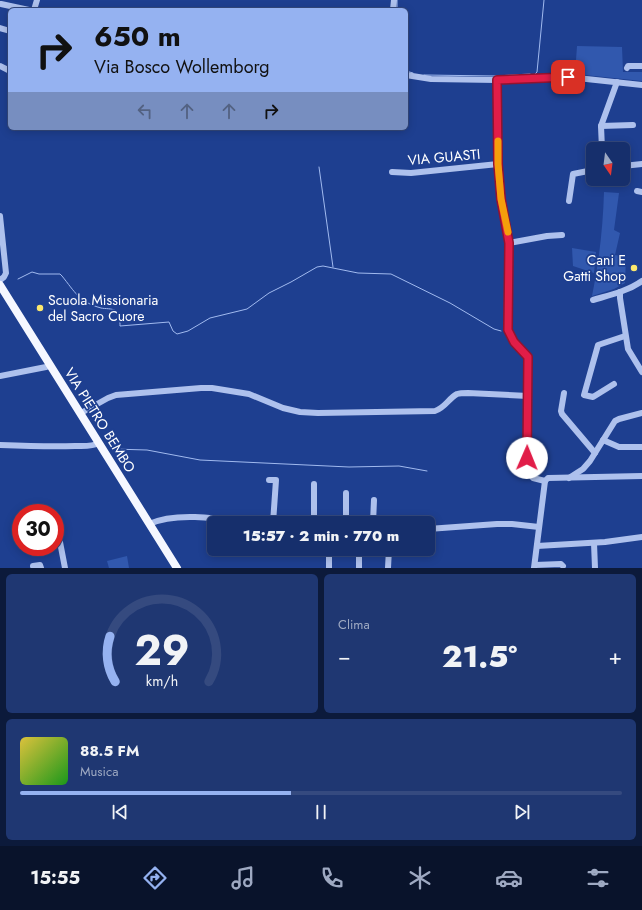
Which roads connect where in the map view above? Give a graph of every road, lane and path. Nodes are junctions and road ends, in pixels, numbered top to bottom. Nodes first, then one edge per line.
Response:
1 (1, 4) dead end
2 (20, 8) edge
3 (642, 66) edge
4 (627, 68) dead end
5 (408, 75) edge
6 (497, 80) junction
7 (617, 82) junction
8 (642, 85) edge
9 (633, 125) dead end
10 (602, 126) junction
11 (602, 142) edge
12 (498, 164) junction
13 (642, 164) edge
14 (630, 165) edge
15 (586, 171) edge
16 (392, 172) dead end
17 (570, 201) dead end
18 (0, 216) edge
19 (562, 235) dead end
20 (509, 243) junction
21 (0, 280) edge
22 (642, 281) edge
23 (0, 285) edge
24 (620, 292) junction
25 (593, 300) dead end
26 (625, 336) junction
27 (642, 358) edge
28 (635, 362) junction
29 (50, 365) junction
30 (642, 372) edge
31 (0, 376) edge
32 (614, 384) dead end
33 (564, 393) dead end
34 (528, 396) junction
35 (81, 413) junction
36 (642, 413) edge
37 (604, 440) junction
38 (99, 444) junction
39 (0, 445) edge
40 (642, 447) edge
41 (595, 452) junction
42 (642, 476) edge
43 (569, 478) junction
44 (269, 480) dead end
45 (545, 481) junction
46 (314, 484) dead end
47 (346, 493) dead end
48 (374, 500) dead end
49 (273, 516) edge
50 (314, 516) edge
51 (346, 516) edge
52 (373, 516) edge
53 (207, 519) edge
54 (149, 524) junction
55 (539, 527) junction
56 (435, 528) edge
57 (642, 537) edge
58 (594, 543) junction
59 (537, 546) junction
60 (63, 556) edge
61 (329, 556) edge
62 (359, 556) edge
63 (389, 556) edge
64 (33, 566) dead end
65 (535, 566) edge
66 (563, 566) dead end
67 (41, 568) edge
68 (65, 568) edge
69 (177, 568) edge
70 (329, 568) edge
71 (359, 568) edge
72 (388, 568) edge
73 (595, 568) edge

1 - 2 street
3 - 4 street
5 - 6 street
6 - 7 street
6 - 12 street, VIA GUASTI
7 - 8 street
7 - 10 street
9 - 10 street
10 - 11 street
12 - 16 street, VIA GUASTI
12 - 20 street, VIA GUASTI
13 - 14 street
15 - 17 street
18 - 21 street
19 - 20 street
20 - 34 street, VIA GUASTI
22 - 24 street
23 - 29 main road, VIA PIETRO BEMBO
24 - 25 street
24 - 26 street
26 - 28 street
26 - 32 street
27 - 28 street
28 - 30 street
29 - 31 street
29 - 35 main road, VIA PIETRO BEMBO
33 - 41 street
34 - 35 street
34 - 45 street, VIA GUASTI
35 - 38 main road, VIA PIETRO BEMBO
36 - 37 street
37 - 40 street
37 - 41 street
38 - 39 street
38 - 54 main road, VIA PIETRO BEMBO
41 - 43 street
42 - 43 street
43 - 45 street
44 - 49 street
45 - 55 street
46 - 50 street
47 - 51 street
48 - 52 street
53 - 54 street
54 - 69 main road, VIA PIETRO BEMBO
55 - 56 street
55 - 59 street
57 - 58 street
58 - 59 street
58 - 73 street
59 - 65 street
60 - 68 street
61 - 70 street
62 - 71 street
63 - 72 street
64 - 67 street
65 - 66 street

